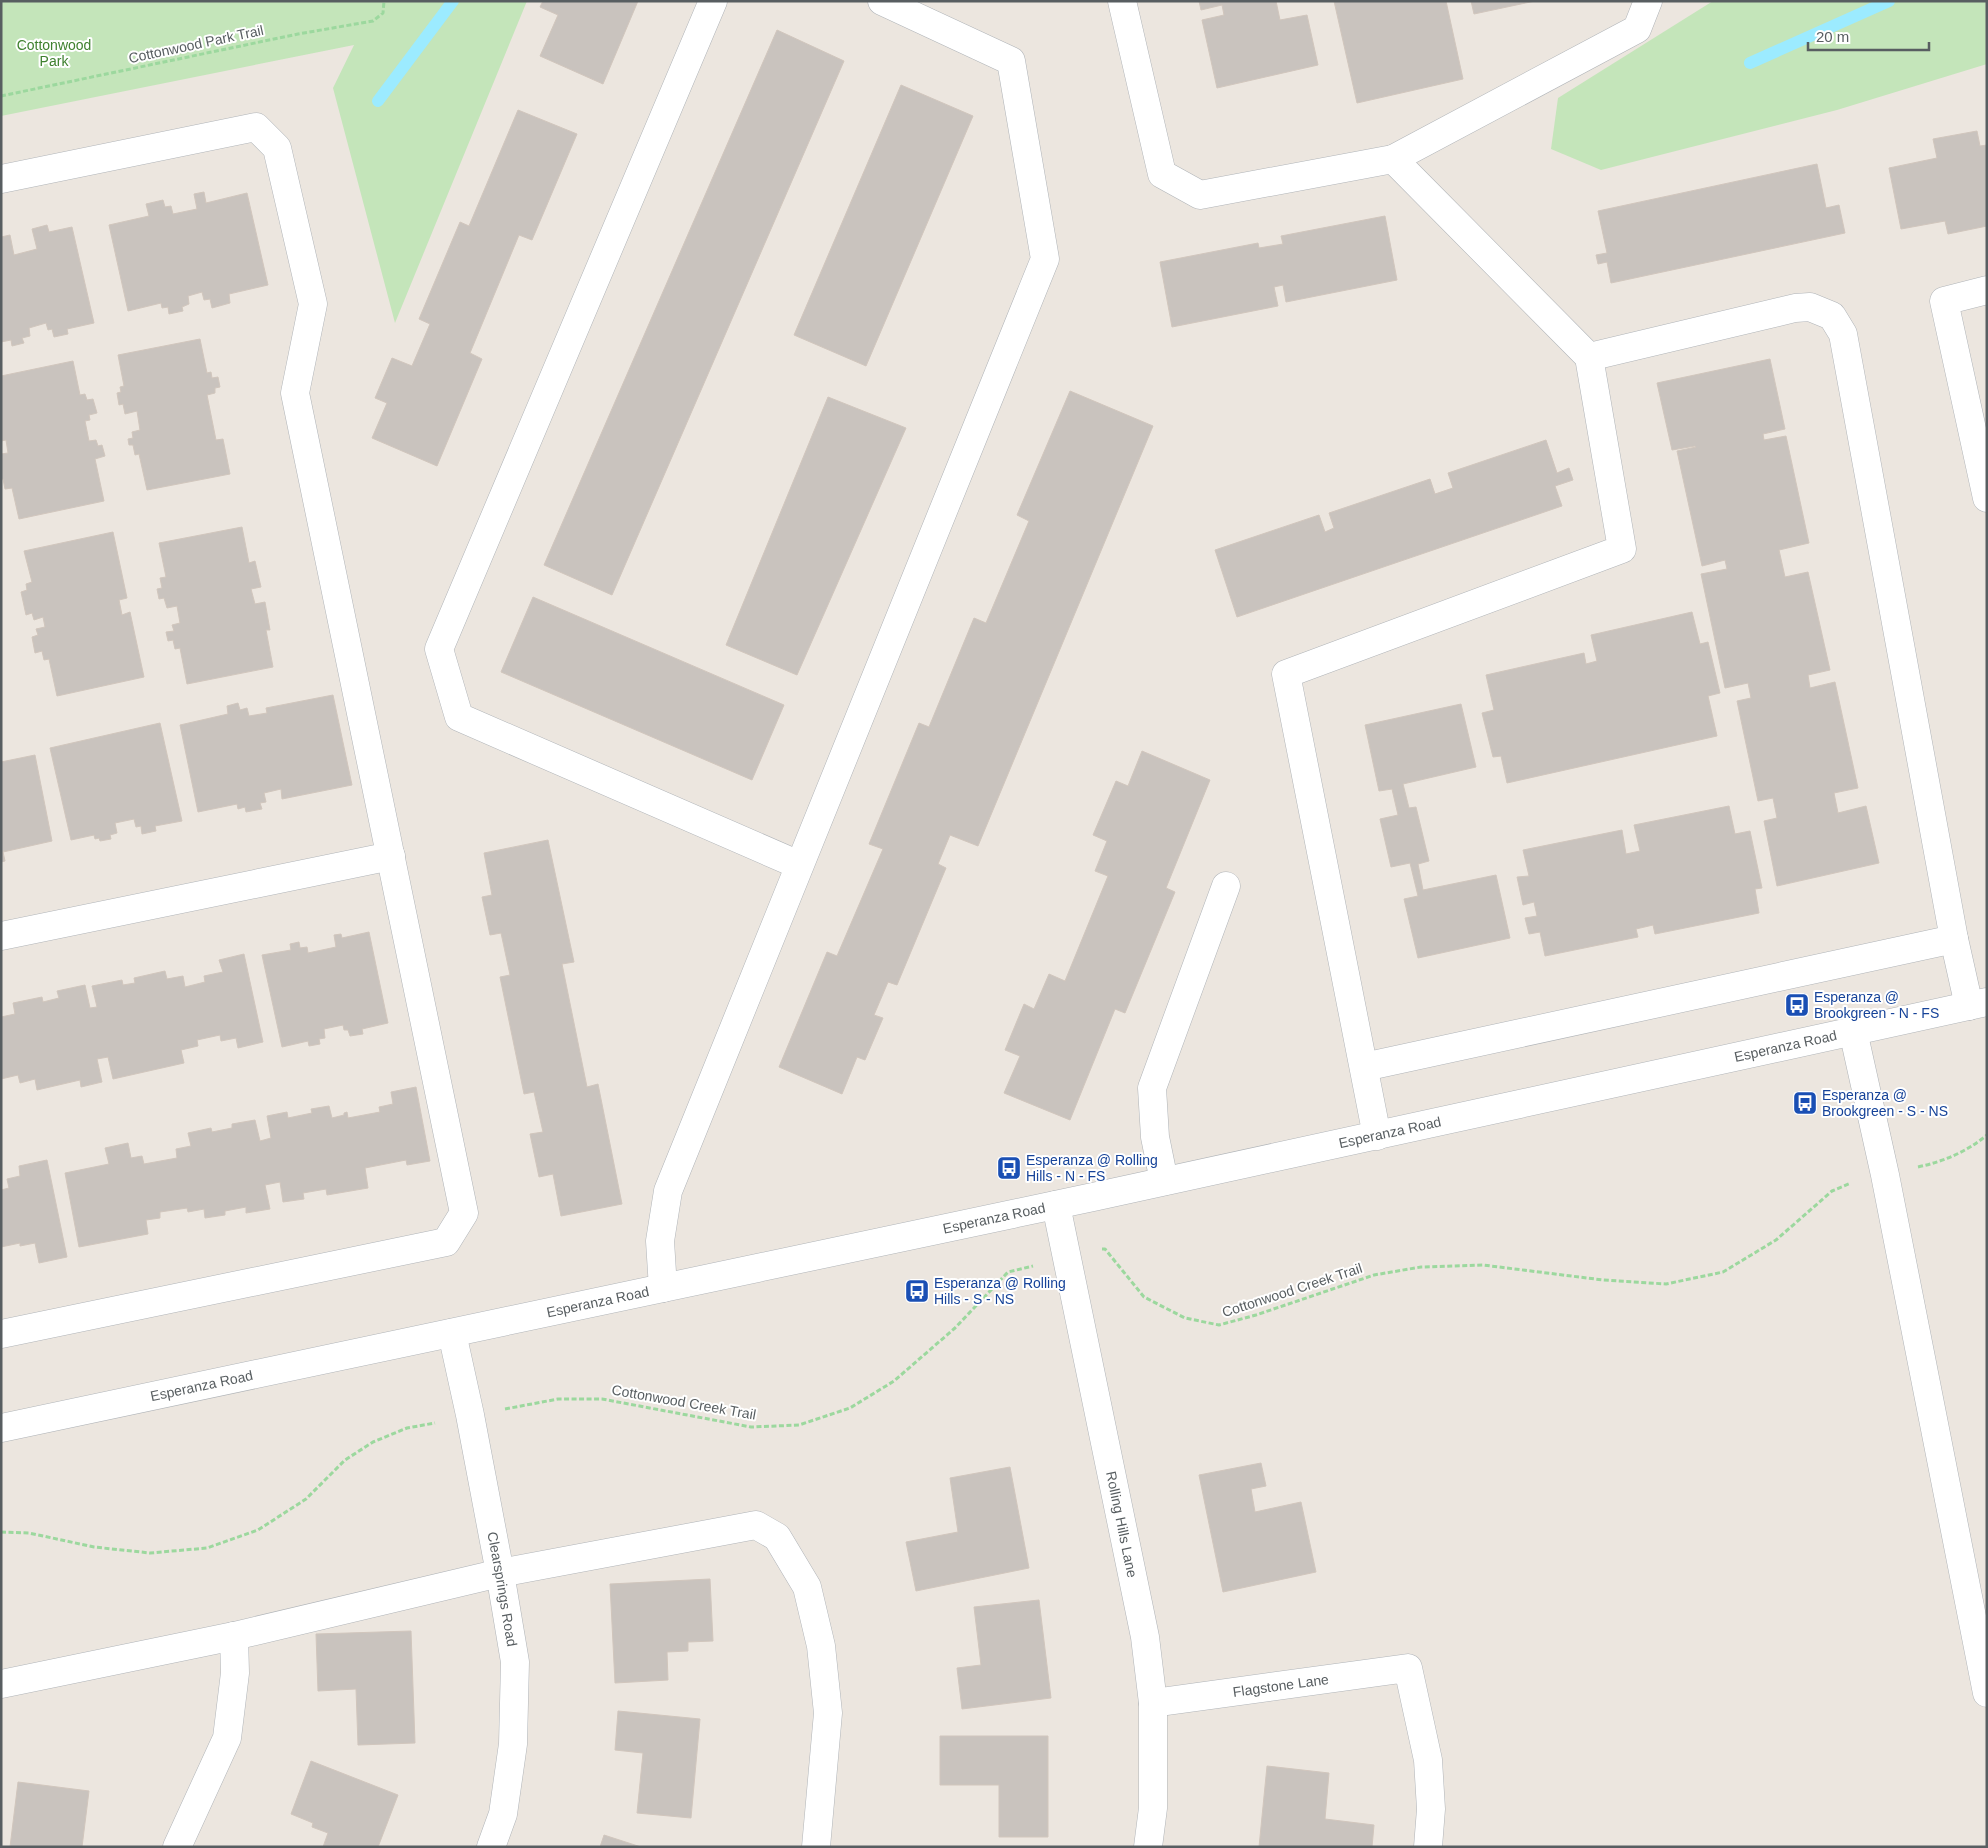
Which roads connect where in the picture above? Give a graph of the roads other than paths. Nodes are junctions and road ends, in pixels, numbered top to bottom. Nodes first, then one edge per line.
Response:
1 (713, 1) edge
2 (882, 1) edge
3 (1122, 1) edge
4 (1648, 1) edge
5 (1393, 159) junction
6 (1, 179) edge
7 (1987, 290) edge
8 (1589, 357) junction
9 (1987, 498) edge
10 (391, 856) junction
11 (799, 865) junction
12 (1226, 886) dead end
13 (1, 936) edge
14 (1954, 939) junction
15 (1978, 1004) edge
16 (1853, 1031) junction
17 (1364, 1067) junction
18 (1377, 1136) junction
19 (1164, 1181) junction
20 (1056, 1205) junction
21 (663, 1288) junction
22 (452, 1333) junction
23 (1, 1334) edge
24 (1, 1428) edge
25 (500, 1573) junction
26 (234, 1636) junction
27 (1, 1684) edge
28 (1987, 1693) edge
29 (1153, 1703) junction
30 (177, 1847) edge
31 (491, 1847) edge
32 (816, 1847) edge
33 (1148, 1847) edge
34 (1428, 1847) edge

1 - 11 street
2 - 11 street
3 - 5 street
4 - 5 street
5 - 8 street
6 - 10 street
7 - 9 street
8 - 14 street
8 - 17 street
10 - 13 street
10 - 23 street
11 - 21 street
12 - 19 street
14 - 15 street
14 - 17 street
15 - 16 street, Esperanza Road
16 - 18 street, Esperanza Road
16 - 28 street
17 - 18 street
18 - 19 street, Esperanza Road
19 - 20 street, Esperanza Road
20 - 21 street, Esperanza Road
20 - 29 street, Rolling Hills Lane
21 - 22 street, Esperanza Road
22 - 24 street, Esperanza Road
22 - 25 street, Clearsprings Road
25 - 26 street
25 - 31 street, Clearsprings Road
25 - 32 street
26 - 27 street
26 - 30 street
29 - 33 street, Rolling Hills Lane
29 - 34 street, Flagstone Lane

